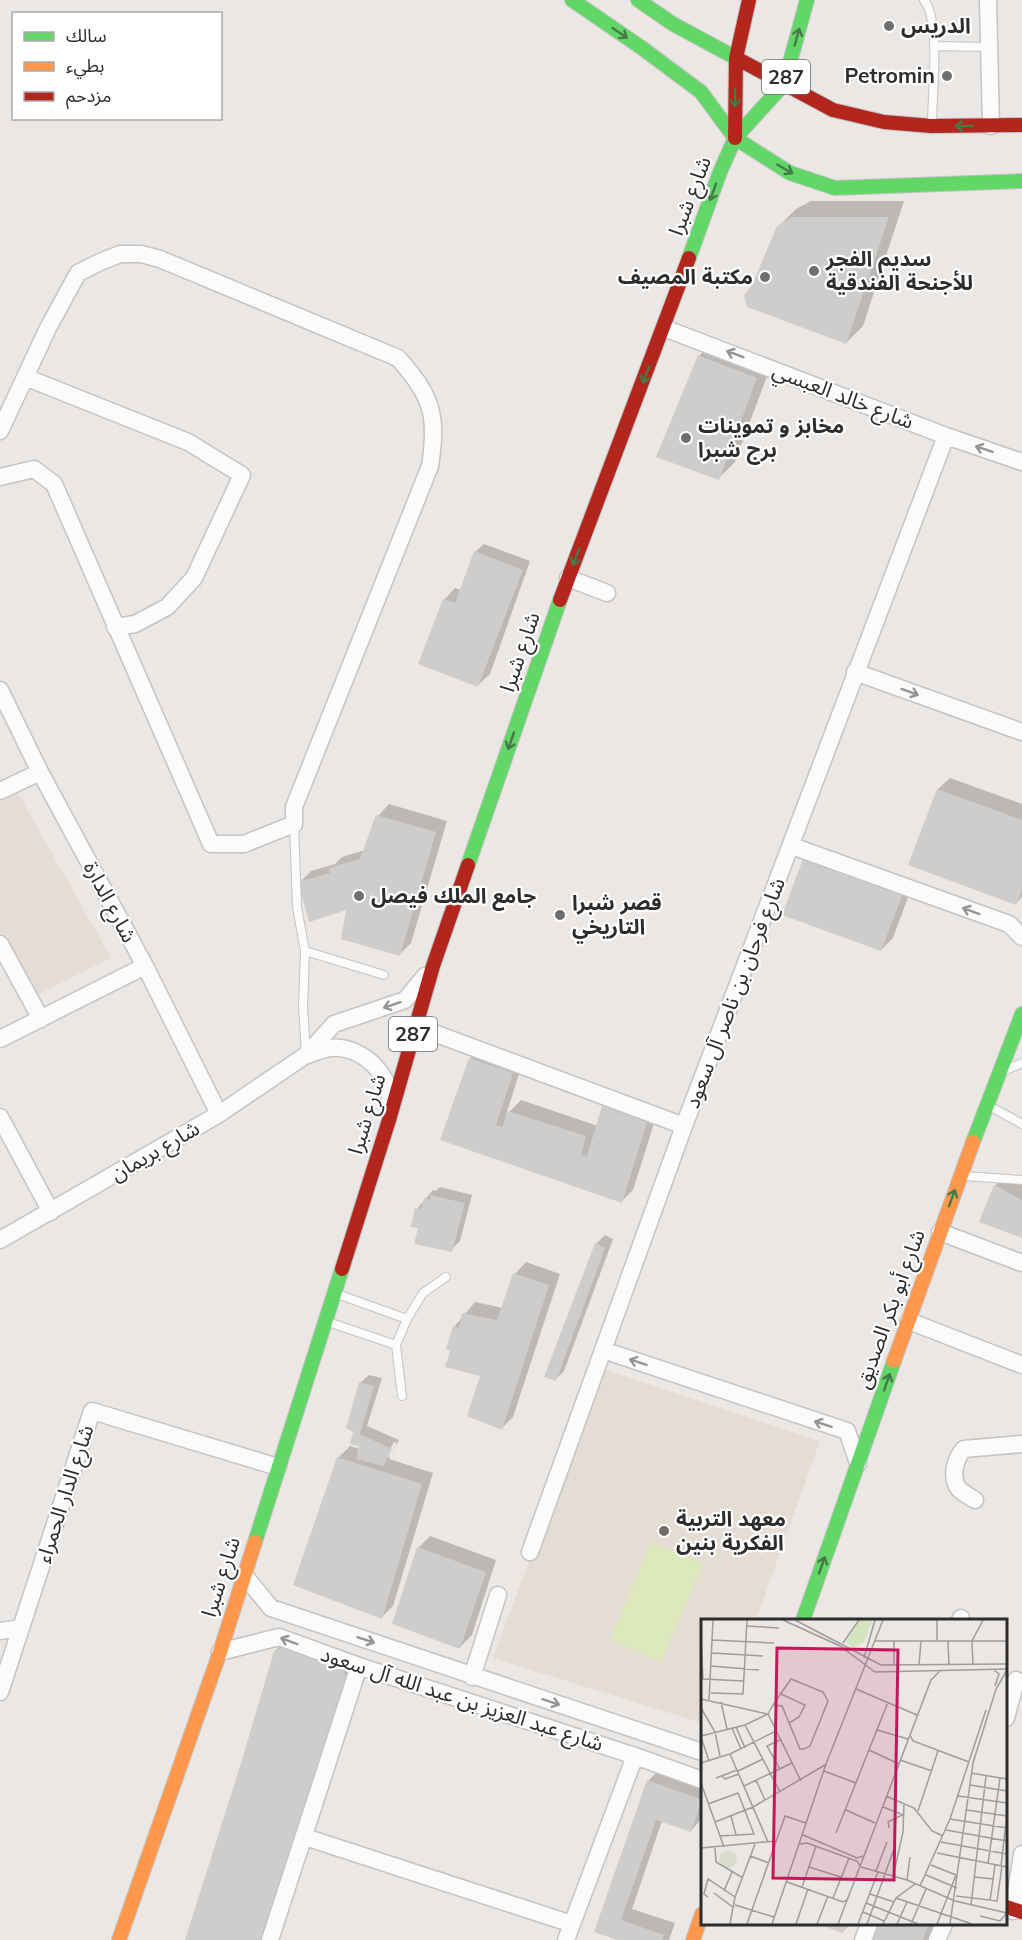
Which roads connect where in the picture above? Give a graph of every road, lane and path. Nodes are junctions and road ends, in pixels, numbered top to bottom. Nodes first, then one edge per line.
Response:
1 (572, 0) edge
2 (638, 0) edge
3 (749, 0) edge
4 (807, 0) edge
5 (924, 0) edge
6 (988, 0) edge
7 (934, 46) junction
8 (989, 47) junction
9 (736, 58) junction
10 (783, 84) junction
11 (1022, 125) edge
12 (932, 126) junction
13 (991, 126) junction
14 (735, 138) junction
15 (1022, 182) edge
16 (664, 328) junction
17 (25, 377) junction
18 (0, 431) edge
19 (946, 436) junction
20 (1022, 462) edge
21 (0, 477) edge
22 (568, 578) junction
23 (607, 593) dead end
24 (115, 627) junction
25 (855, 672) junction
26 (1, 693) edge
27 (1022, 732) edge
28 (40, 772) junction
29 (0, 791) edge
30 (294, 824) junction
31 (792, 846) junction
32 (1022, 937) edge
33 (0, 944) edge
34 (305, 951) junction
35 (144, 966) junction
36 (433, 966) junction
37 (6, 970) edge
38 (384, 975) dead end
39 (1022, 1014) edge
40 (41, 1019) junction
41 (415, 1026) junction
42 (0, 1039) edge
43 (306, 1055) junction
44 (1022, 1063) edge
45 (1000, 1073) junction
46 (988, 1106) junction
47 (219, 1114) junction
48 (0, 1117) edge
49 (389, 1120) junction
50 (1022, 1125) edge
51 (684, 1126) junction
52 (960, 1175) junction
53 (1022, 1180) edge
54 (51, 1212) junction
55 (940, 1232) junction
56 (0, 1240) edge
57 (1022, 1263) edge
58 (446, 1277) dead end
59 (334, 1293) junction
60 (407, 1319) junction
61 (324, 1321) junction
62 (909, 1321) junction
63 (396, 1345) junction
64 (603, 1350) junction
65 (1022, 1365) edge
66 (402, 1396) dead end
67 (1022, 1444) edge
68 (858, 1463) junction
69 (278, 1467) junction
70 (975, 1500) dead end
71 (530, 1552) dead end
72 (244, 1575) junction
73 (498, 1595) dead end
74 (802, 1619) edge
75 (21, 1628) junction
76 (0, 1631) edge
77 (220, 1652) junction
78 (359, 1666) junction
79 (472, 1677) junction
80 (1016, 1680) dead end
81 (0, 1692) edge
82 (1007, 1711) edge
83 (701, 1752) edge
84 (636, 1756) junction
85 (701, 1780) edge
86 (305, 1837) junction
87 (1022, 1854) edge
88 (1013, 1910) edge
89 (701, 1917) edge
90 (572, 1924) junction
91 (868, 1925) edge
92 (943, 1925) edge
93 (119, 1940) edge
94 (270, 1940) edge
95 (566, 1940) edge
96 (693, 1940) edge
97 (863, 1940) edge
98 (938, 1940) edge

1 -> 14 main road
2 - 9 main road
3 - 9 main road, 287
10 -> 4 main road, 287
5 - 7 lane
6 - 8 street
7 - 8 lane
7 - 12 lane
8 - 13 street
9 - 10 main road
9 -> 14 main road, 287
10 - 12 main road
10 - 14 main road, 287
11 - 13 main road
13 -> 12 main road
14 -> 15 main road
14 -> 16 main road, شارع شبرا / 287
19 -> 16 street, شارع خالد العبسي
16 -> 22 main road, شارع شبرا / 287
17 - 18 street
17 - 24 street
17 - 30 street
20 -> 19 street, شارع خالد العبسي
19 - 25 street, شارع فرحان بن ناصر آل سعود
21 - 24 street
22 - 23 street
22 -> 36 main road, شارع شبرا / 287
24 - 30 street
25 -> 27 street
25 - 31 street, شارع فرحان بن ناصر آل سعود
26 - 28 street, شارع الدارة
28 - 29 street
28 - 35 street, شارع الدارة
30 - 34 lane
32 -> 31 street
31 - 51 street, شارع فرحان بن ناصر آل سعود
33 - 37 street
34 - 38 lane
34 - 43 lane
35 - 40 street
35 - 47 street, شارع الدارة
36 - 41 main road, شارع شبرا / 287
36 -> 43 street
37 - 40 street
39 - 45 main road, شارع أبو بكر الصديق
40 - 42 street
41 - 49 main road, شارع شبرا / 287
41 - 51 street
43 - 47 street, شارع بريمان
43 - 49 street
44 - 45 lane
45 - 46 main road, شارع أبو بكر الصديق
46 - 50 lane
46 - 52 main road, شارع أبو بكر الصديق
47 - 54 street, شارع بريمان
48 - 54 street
49 - 59 main road, شارع شبرا / 287
51 - 64 street, شارع فرحان بن ناصر آل سعود
52 - 53 lane
55 -> 52 main road, شارع أبو بكر الصديق
54 - 56 street, شارع بريمان
55 - 57 street
55 - 62 main road, شارع أبو بكر الصديق
58 - 60 lane
59 - 60 lane
59 - 61 main road, شارع شبرا / 287
60 - 63 lane
61 - 63 lane
61 - 69 main road, شارع شبرا / 287
62 - 65 street
68 -> 62 main road, شارع أبو بكر الصديق
63 - 66 lane
68 -> 64 street
64 - 71 street, شارع فرحان بن ناصر آل سعود
67 - 70 street
74 -> 68 main road, شارع أبو بكر الصديق
69 - 72 main road, شارع شبرا / 287
69 - 75 street, شارع الدار الحمراء
72 - 77 main road, شارع شبرا / 287
72 -> 79 street, شارع عبد العزيز بن عبد الله آل سعود
73 - 79 street
75 - 76 street
75 - 81 street, شارع الدار الحمراء
78 -> 77 street, شارع عبد العزيز بن عبد الله آل سعود
77 - 93 main road, شارع شبرا / 287
78 - 84 street, شارع عبد العزيز بن عبد الله آل سعود
78 - 86 street
79 -> 83 street, شارع عبد العزيز بن عبد الله آل سعود
80 - 82 street
84 - 85 street, شارع عبد العزيز بن عبد الله آل سعود
84 - 90 street
86 - 90 street
86 - 94 street
87 - 88 street
89 - 96 main road
90 - 95 street
91 - 97 street
92 - 98 street

